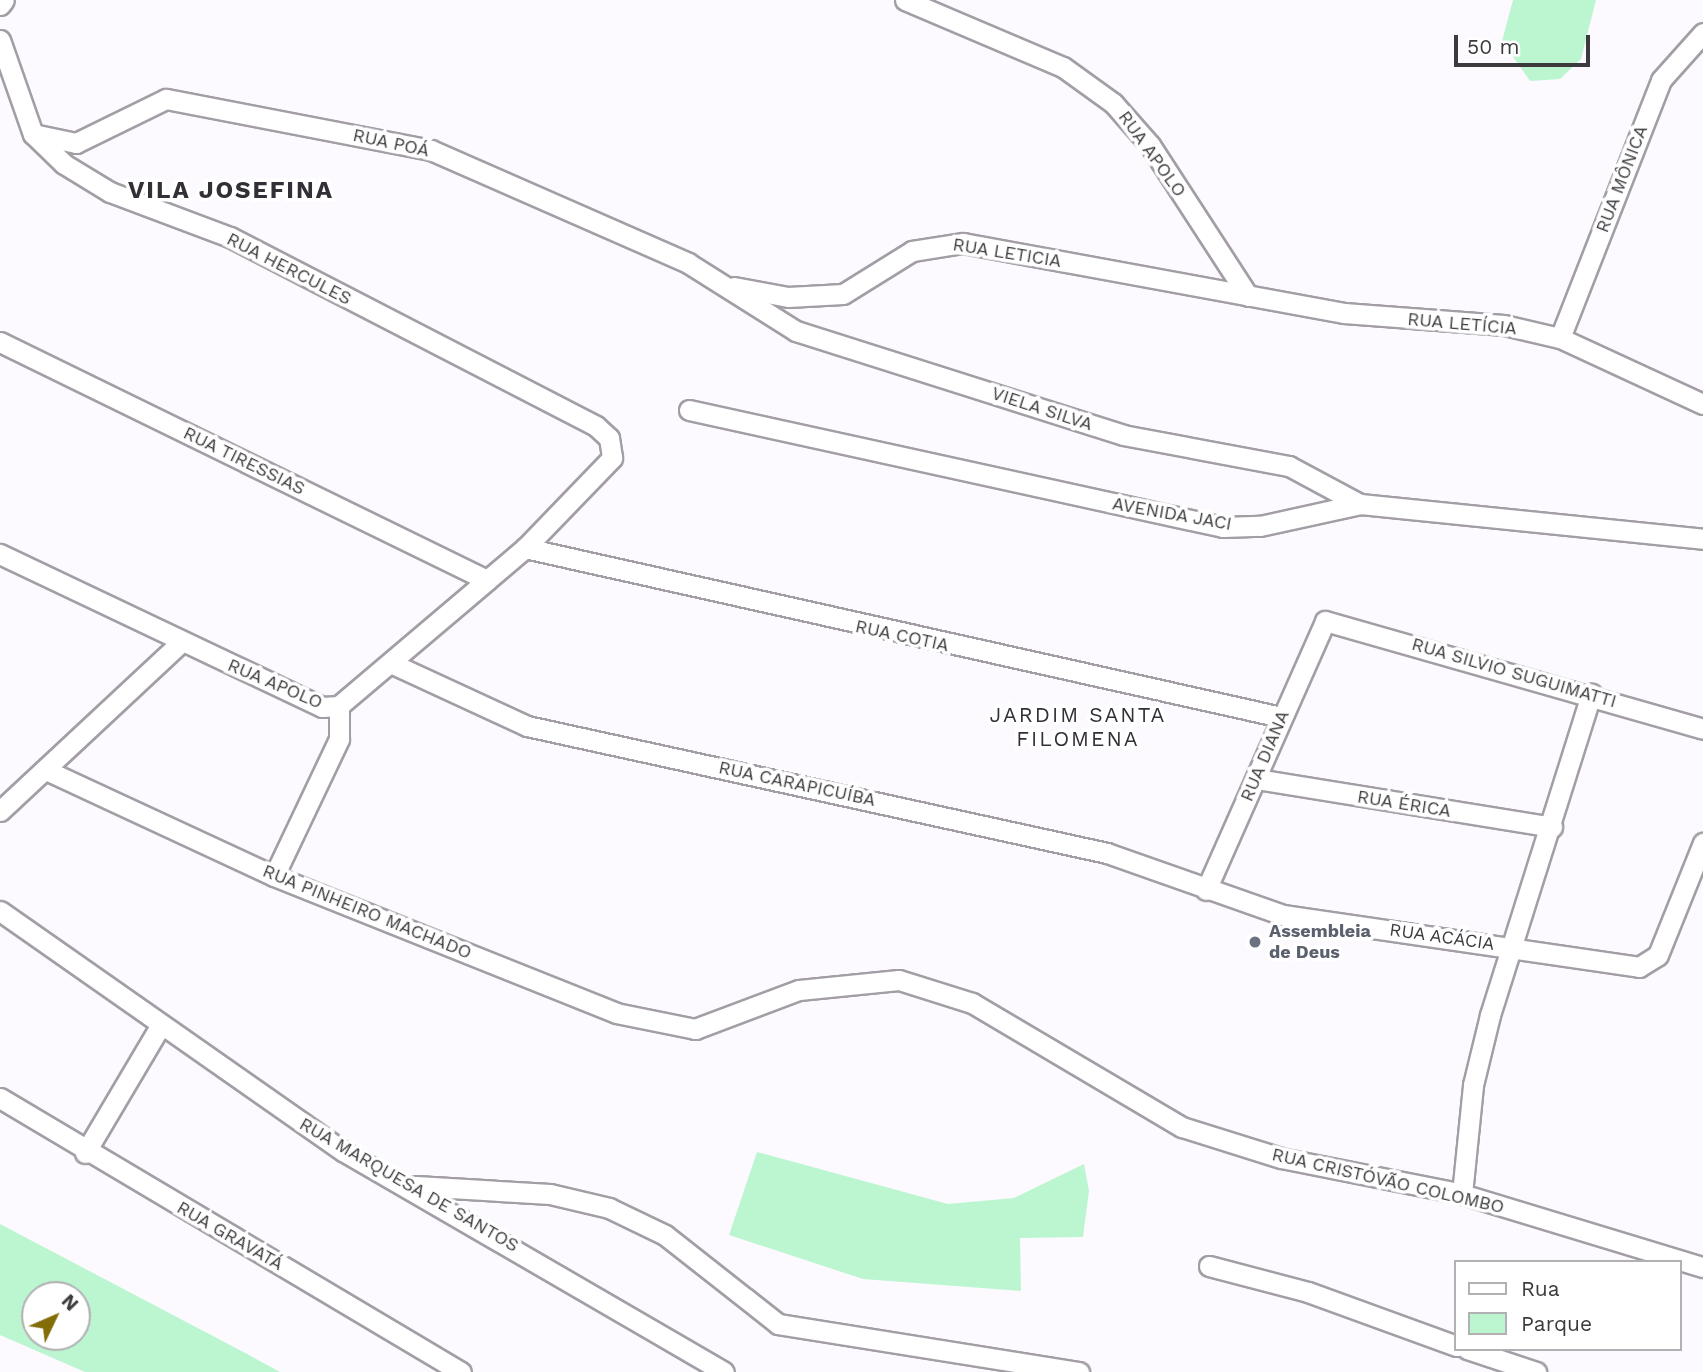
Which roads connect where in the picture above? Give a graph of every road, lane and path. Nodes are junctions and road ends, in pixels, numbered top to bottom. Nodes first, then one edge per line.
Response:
1 (4, 0) edge
2 (905, 0) edge
3 (0, 5) edge
4 (1703, 33) edge
5 (0, 40) edge
6 (33, 134) junction
7 (734, 288) junction
8 (1248, 296) junction
9 (1560, 338) junction
10 (0, 342) edge
11 (1703, 404) edge
12 (688, 410) dead end
13 (607, 466) joint
14 (1360, 504) junction
15 (1703, 538) edge
16 (525, 548) junction
17 (0, 554) edge
18 (487, 580) junction
19 (1324, 621) joint
20 (181, 642) junction
21 (393, 664) junction
22 (1591, 694) junction
23 (340, 706) junction
24 (1281, 717) junction
25 (1703, 729) edge
26 (48, 771) junction
27 (1256, 779) junction
28 (0, 811) edge
29 (1552, 827) junction
30 (1703, 843) edge
31 (274, 876) junction
32 (1206, 890) junction
33 (0, 911) edge
34 (1512, 947) junction
35 (160, 1026) junction
36 (695, 1028) joint
37 (0, 1098) edge
38 (85, 1153) junction
39 (413, 1186) junction
40 (1462, 1194) junction
41 (1677, 1260) edge
42 (1682, 1262) edge
43 (1209, 1266) dead end
44 (1703, 1268) edge
45 (1454, 1345) edge
46 (1473, 1351) edge
47 (461, 1372) edge
48 (724, 1372) edge
49 (1079, 1372) edge
50 (1535, 1372) edge

1 - 3 street
2 - 8 street, RUA APOLO
4 - 9 street, RUA MÔNICA
5 - 6 street
6 - 7 street, RUA POÁ
6 - 13 street, RUA HERCULES
7 - 8 street, RUA LETICIA
7 - 14 street, VIELA SILVA
8 - 9 street, RUA LETÍCIA
9 - 11 street, RUA LETÍCIA
10 - 18 street, RUA TIRESSIAS
12 - 14 street, AVENIDA JACI
13 - 16 street, RUA APOLO
14 - 15 street, AVENIDA JACI
16 - 18 street, RUA APOLO
16 - 24 street, RUA COTIA
17 - 20 street, RUA APOLO
18 - 21 street, RUA APOLO
19 - 22 street, RUA SILVIO SUGUIMATTI
19 - 24 street, RUA DIANA
20 - 23 street, RUA APOLO
20 - 26 street
21 - 23 street, RUA APOLO
21 - 32 street, RUA CARAPICUÍBA
22 - 25 street, RUA SILVIO SUGUIMATTI
22 - 29 street
23 - 31 street
24 - 27 street, RUA DIANA
26 - 28 street
26 - 31 street, RUA PINHEIRO MACHADO
27 - 29 street, RUA ÉRICA
27 - 32 street, RUA DIANA
29 - 34 street
30 - 34 street, RUA ACÁCIA
31 - 36 street, RUA PINHEIRO MACHADO
32 - 34 street, RUA ACÁCIA
33 - 35 street, RUA MARQUESA DE SANTOS
34 - 40 street
35 - 38 street
35 - 39 street, RUA MARQUESA DE SANTOS
36 - 40 street, RUA CRISTÓVÃO COLOMBO
37 - 38 street, RUA GRAVATÁ
38 - 47 street, RUA GRAVATÁ
39 - 48 street, RUA MARQUESA DE SANTOS
39 - 49 street
40 - 41 street, RUA CRISTÓVÃO COLOMBO
42 - 44 street, RUA CRISTÓVÃO COLOMBO
43 - 45 street
46 - 50 street

